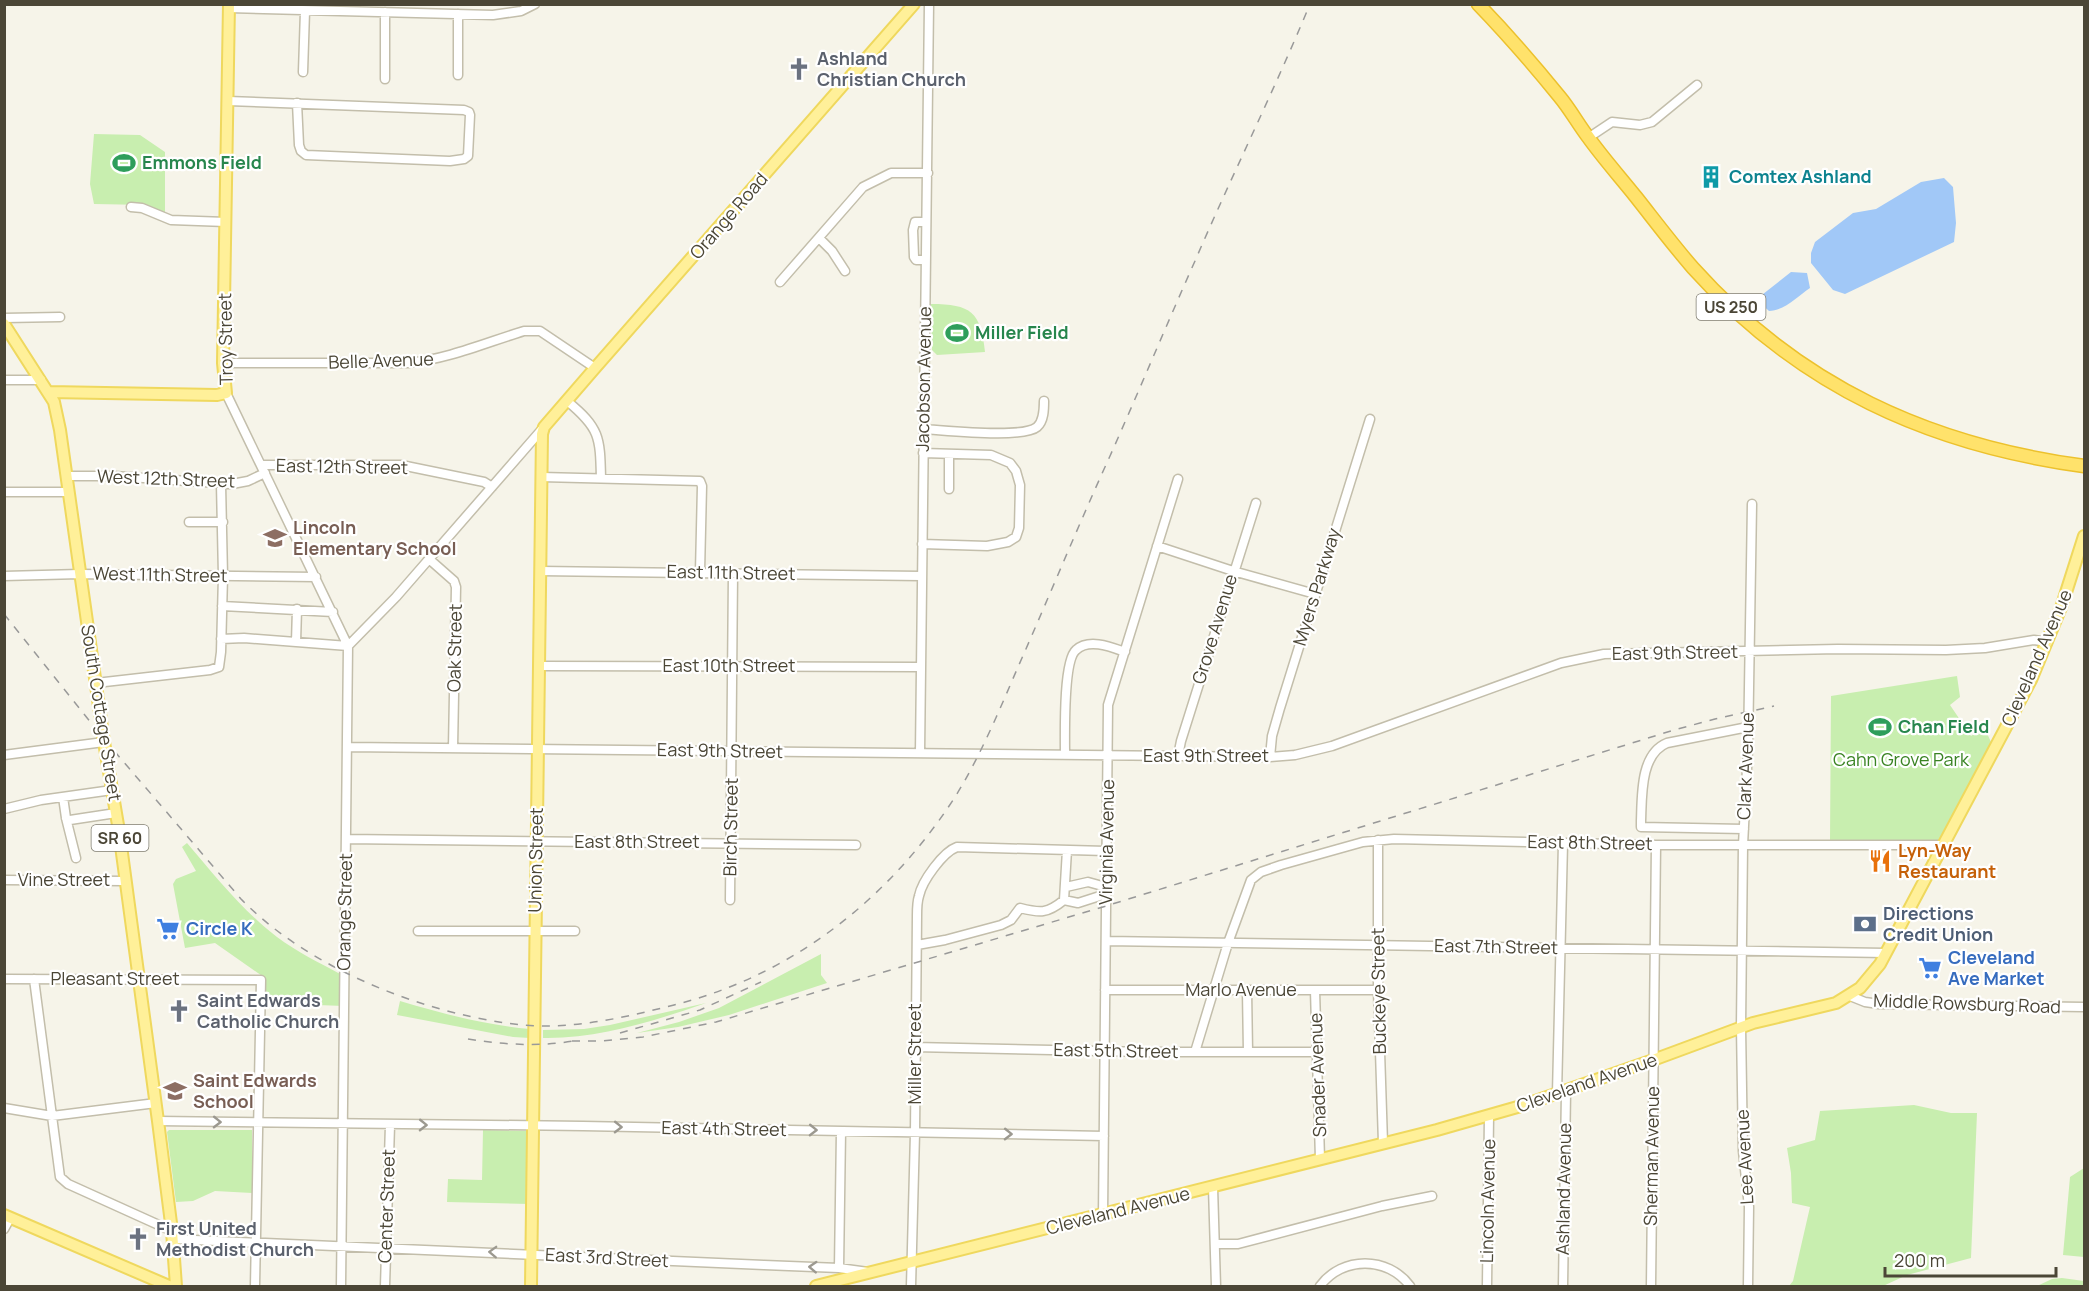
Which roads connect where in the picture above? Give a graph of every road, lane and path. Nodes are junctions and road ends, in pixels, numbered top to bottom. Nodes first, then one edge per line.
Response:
1 (536, 4) edge
2 (914, 4) edge
3 (929, 4) edge
4 (1478, 4) edge
5 (229, 6) edge
6 (305, 11) junction
7 (385, 12) junction
8 (458, 14) junction
9 (303, 72) dead end
10 (458, 75) dead end
11 (385, 79) dead end
12 (1697, 85) dead end
13 (228, 101) junction
14 (297, 104) junction
15 (1588, 138) junction
16 (928, 173) junction
17 (130, 207) dead end
18 (226, 222) junction
19 (819, 238) junction
20 (845, 271) dead end
21 (780, 282) dead end
22 (60, 317) dead end
23 (4, 318) edge
24 (4, 324) edge
25 (223, 363) junction
26 (595, 368) junction
27 (4, 380) edge
28 (41, 380) junction
29 (48, 392) junction
30 (226, 393) junction
31 (1044, 400) dead end
32 (567, 401) junction
33 (1370, 419) dead end
34 (923, 429) junction
35 (543, 431) junction
36 (923, 453) junction
37 (949, 454) junction
38 (2085, 466) edge
39 (263, 469) junction
40 (66, 476) junction
41 (541, 477) junction
42 (601, 478) junction
43 (1178, 479) dead end
44 (221, 484) junction
45 (492, 487) junction
46 (949, 489) dead end
47 (4, 492) edge
48 (69, 492) junction
49 (1256, 503) dead end
50 (1752, 504) dead end
51 (189, 522) dead end
52 (223, 522) junction
53 (2085, 536) edge
54 (922, 544) junction
55 (1157, 546) junction
56 (429, 559) junction
57 (540, 571) junction
58 (1233, 571) junction
59 (700, 572) junction
60 (733, 573) junction
61 (80, 574) junction
62 (4, 576) edge
63 (223, 576) junction
64 (921, 576) junction
65 (316, 577) junction
66 (1315, 594) junction
67 (222, 606) junction
68 (297, 609) junction
69 (333, 612) junction
70 (221, 639) junction
71 (296, 642) junction
72 (2048, 642) junction
73 (348, 646) junction
74 (1125, 652) junction
75 (1749, 652) junction
76 (539, 666) junction
77 (732, 666) junction
78 (920, 668) junction
79 (96, 683) junction
80 (1748, 727) junction
81 (104, 742) junction
82 (347, 747) junction
83 (453, 748) junction
84 (538, 749) junction
85 (732, 751) junction
86 (920, 753) junction
87 (4, 755) edge
88 (1065, 755) junction
89 (1108, 756) junction
90 (1178, 756) junction
91 (1270, 757) junction
92 (112, 790) junction
93 (63, 797) junction
94 (4, 808) edge
95 (116, 813) junction
96 (66, 818) junction
97 (1744, 829) junction
98 (346, 839) junction
99 (1378, 840) junction
100 (536, 841) junction
101 (730, 843) junction
102 (1563, 843) junction
103 (856, 845) dead end
104 (1656, 845) junction
105 (1743, 845) junction
106 (1944, 845) junction
107 (1067, 850) junction
108 (1106, 851) junction
109 (76, 858) dead end
110 (4, 880) edge
111 (124, 880) junction
112 (1066, 887) junction
113 (1106, 890) junction
114 (730, 900) dead end
115 (1064, 900) junction
116 (418, 931) dead end
117 (535, 931) junction
118 (575, 931) dead end
119 (1106, 941) junction
120 (1228, 943) junction
121 (917, 945) junction
122 (1377, 945) junction
123 (1561, 948) junction
124 (1655, 949) junction
125 (1742, 950) junction
126 (1886, 953) junction
127 (4, 979) edge
128 (34, 979) junction
129 (138, 979) junction
130 (1105, 990) junction
131 (1215, 990) junction
132 (1247, 990) junction
133 (1315, 990) junction
134 (1378, 990) junction
135 (1850, 996) junction
136 (2085, 1007) edge
137 (1741, 1028) junction
138 (914, 1047) junction
139 (1104, 1051) junction
140 (1195, 1052) junction
141 (1248, 1052) junction
142 (1317, 1052) junction
143 (1653, 1060) junction
144 (1561, 1093) junction
145 (156, 1103) junction
146 (4, 1108) edge
147 (1489, 1115) junction
148 (52, 1116) junction
149 (158, 1122) junction
150 (258, 1123) junction
151 (344, 1124) junction
152 (390, 1125) junction
153 (533, 1127) junction
154 (841, 1131) junction
155 (915, 1133) junction
156 (1104, 1136) junction
157 (1383, 1143) junction
158 (1320, 1159) junction
159 (1213, 1187) junction
160 (1432, 1196) dead end
161 (1103, 1216) junction
162 (7, 1217) edge
163 (4, 1229) edge
164 (172, 1235) junction
165 (255, 1242) junction
166 (342, 1245) junction
167 (1215, 1245) junction
168 (386, 1248) junction
169 (531, 1254) junction
170 (911, 1264) junction
171 (839, 1268) junction
172 (871, 1273) junction
173 (169, 1287) edge
174 (176, 1287) edge
175 (255, 1287) edge
176 (341, 1287) edge
177 (385, 1287) edge
178 (531, 1287) edge
179 (816, 1287) edge
180 (911, 1287) edge
181 (1216, 1287) edge
182 (1320, 1287) edge
183 (1410, 1287) edge
184 (1487, 1287) edge
185 (1563, 1287) edge
186 (1651, 1287) edge
187 (1748, 1287) edge

1 - 8 street
2 - 26 main road, Orange Road
3 - 16 street
4 - 15 highway, US 250
5 - 6 street
5 - 13 main road, Troy Street
6 - 7 street
6 - 9 street
7 - 8 street
7 - 11 street
8 - 10 street
12 - 15 street
13 - 14 street
13 - 18 main road, Troy Street
14 - 14 street
15 - 38 highway, US 250
16 - 19 street
16 - 34 street, Jacobson Avenue
17 - 18 street
18 - 25 main road, Troy Street
19 - 20 street
19 - 21 street
22 - 23 street
24 - 28 main road, SR 60
25 - 26 street, Belle Avenue
25 - 30 main road, Troy Street
26 - 32 main road, Orange Road
27 - 28 street
28 - 29 main road, SR 60
29 - 30 main road
29 - 40 main road, South Cottage Street / SR 60
30 - 39 street, Troy Street
31 - 34 street
32 - 35 main road, Orange Road
32 - 42 street
33 - 66 street, Myers Parkway
34 - 36 street, Jacobson Avenue
35 - 41 main road, Union Street
35 - 45 street, Orange Road
36 - 37 street
36 - 54 street, Jacobson Avenue
37 - 46 street
37 - 54 street
39 - 44 street, West 12th Street
39 - 45 street, East 12th Street
39 - 65 street, Troy Street
40 - 44 street, West 12th Street
40 - 48 main road, South Cottage Street / SR 60
41 - 42 street
41 - 57 main road, Union Street
42 - 59 street
43 - 55 street, Virginia Avenue
44 - 52 street
45 - 56 street, Orange Road
47 - 48 street
48 - 61 main road, South Cottage Street / SR 60
49 - 58 street, Grove Avenue
50 - 75 street, Clark Avenue
51 - 52 street
52 - 63 street
53 - 72 main road, Cleveland Avenue
54 - 64 street, Jacobson Avenue
55 - 58 street
55 - 74 street, Virginia Avenue
56 - 73 street, Orange Road
56 - 83 street, Oak Street
57 - 59 street, East 11th Street
57 - 76 main road, Union Street
58 - 66 street
58 - 90 street, Grove Avenue
59 - 60 street, East 11th Street
60 - 64 street, East 11th Street
60 - 77 street, Birch Street
61 - 62 street, West 11th Street
61 - 63 street, West 11th Street
61 - 79 main road, South Cottage Street / SR 60
63 - 65 street, West 11th Street
63 - 67 street
64 - 78 street, Jacobson Avenue
65 - 69 street, Troy Street
66 - 91 street, Myers Parkway
67 - 68 street
67 - 70 street
68 - 69 street
68 - 71 street
69 - 73 street, Troy Street
70 - 71 street
70 - 79 street
71 - 73 street
72 - 75 street, East 9th Street
72 - 106 main road, Cleveland Avenue
73 - 82 street, Orange Street
74 - 88 street
74 - 89 street, Virginia Avenue
75 - 80 street, Clark Avenue
75 - 91 street, East 9th Street
76 - 77 street, East 10th Street
76 - 84 main road, Union Street
77 - 78 street, East 10th Street
77 - 85 street, Birch Street
78 - 86 street, Jacobson Avenue
79 - 81 main road, South Cottage Street / SR 60
80 - 97 street, Clark Avenue
80 - 97 street
81 - 87 street
81 - 92 main road, South Cottage Street / SR 60
82 - 83 street, East 9th Street
82 - 98 street, Orange Street
83 - 84 street, East 9th Street
84 - 85 street, East 9th Street
84 - 100 main road, Union Street
85 - 86 street, East 9th Street
85 - 101 street, Birch Street
86 - 88 street, East 9th Street
88 - 89 street, East 9th Street
89 - 90 street, East 9th Street
89 - 108 street, Virginia Avenue
90 - 91 street, East 9th Street
92 - 93 street
92 - 95 main road, South Cottage Street / SR 60
93 - 94 street
93 - 96 street
95 - 96 street
95 - 111 main road, South Cottage Street / SR 60
96 - 109 street
97 - 105 street, Clark Avenue
98 - 100 street, East 8th Street
98 - 151 street, Orange Street
99 - 102 street, East 8th Street
99 - 120 street, East 8th Street
99 - 122 street, Buckeye Street
100 - 101 street, East 8th Street
100 - 117 main road, Union Street
101 - 103 street, East 8th Street
101 - 114 street, Birch Street
102 - 104 street, East 8th Street
102 - 123 street, Ashland Avenue
104 - 105 street, East 8th Street
104 - 124 street, Sherman Avenue
105 - 106 street, East 8th Street
105 - 125 street, Clark Avenue
106 - 126 main road, Cleveland Avenue
107 - 108 street
107 - 112 street
107 - 121 street, Miller Street
108 - 113 street, Virginia Avenue
110 - 111 street, Vine Street
111 - 129 main road, South Cottage Street / SR 60
112 - 113 street
112 - 115 street
113 - 115 street
113 - 119 street, Virginia Avenue
115 - 121 street
116 - 117 street
117 - 118 street
117 - 153 main road, Union Street
119 - 120 street, East 7th Street
119 - 130 street, Virginia Avenue
120 - 122 street, East 7th Street
120 - 131 street
121 - 138 street, Miller Street
122 - 123 street, East 7th Street
122 - 134 street, Buckeye Street
123 - 124 street, East 7th Street
123 - 144 street, Ashland Avenue
124 - 125 street, East 7th Street
124 - 143 street, Sherman Avenue
125 - 126 street, East 7th Street
125 - 137 street, Clark Avenue
126 - 135 main road, Cleveland Avenue
127 - 128 street, Pleasant Street
128 - 129 street, Pleasant Street
128 - 148 street
129 - 145 main road, South Cottage Street / SR 60
129 - 150 street, Pleasant Street
130 - 131 street, Marlo Avenue
130 - 139 street, Virginia Avenue
131 - 132 street, Marlo Avenue
131 - 140 street
132 - 133 street, Marlo Avenue
132 - 141 street
133 - 134 street, Marlo Avenue
133 - 142 street, Snader Avenue
134 - 157 street, Buckeye Street
135 - 136 street, Middle Rowsburg Road
135 - 137 main road, Cleveland Avenue
137 - 143 main road, Cleveland Avenue
137 - 187 street, Lee Avenue
138 - 139 street, East 5th Street
138 - 155 street, Miller Street
139 - 140 street, East 5th Street
139 - 156 street, Virginia Avenue
140 - 141 street, East 5th Street
141 - 142 street, East 5th Street
142 - 158 street, Snader Avenue
143 - 144 main road, Cleveland Avenue
143 - 186 street, Sherman Avenue
144 - 147 main road, Cleveland Avenue
144 - 185 street, Ashland Avenue
145 - 148 street
145 - 149 main road, South Cottage Street / SR 60
146 - 148 street
147 - 157 main road, Cleveland Avenue
147 - 184 street, Lincoln Avenue
148 - 164 street
149 -> 150 street, East 4th Street
149 - 164 main road, South Cottage Street / SR 60
150 - 151 street, East 4th Street
150 - 165 street
151 - 152 street, East 4th Street
151 - 166 street, Orange Street
152 -> 153 street, East 4th Street
152 - 168 street, Center Street
153 -> 154 street, East 4th Street
153 - 169 main road, Union Street
154 - 155 street, East 4th Street
154 - 171 street
155 -> 156 street, East 4th Street
155 - 170 street, Miller Street
156 - 161 street, Virginia Avenue
157 - 158 main road, Cleveland Avenue
158 - 159 main road, Cleveland Avenue
159 - 161 main road, Cleveland Avenue
159 - 167 street
160 - 167 street
161 - 170 main road, Cleveland Avenue
162 - 163 street
162 - 173 main road
164 - 165 street, East 3rd Street
164 - 174 main road, South Cottage Street / SR 60
165 - 166 street, East 3rd Street
165 - 175 street
166 - 168 street, East 3rd Street
166 - 176 street, Orange Street
167 - 181 street
169 -> 168 street, East 3rd Street
168 - 177 street, Center Street
171 -> 169 street, East 3rd Street
169 - 178 main road, Union Street
170 - 172 main road, Cleveland Avenue
170 - 180 street, Miller Street
171 - 172 street, East 3rd Street
172 - 179 main road, Cleveland Avenue
182 - 183 street

